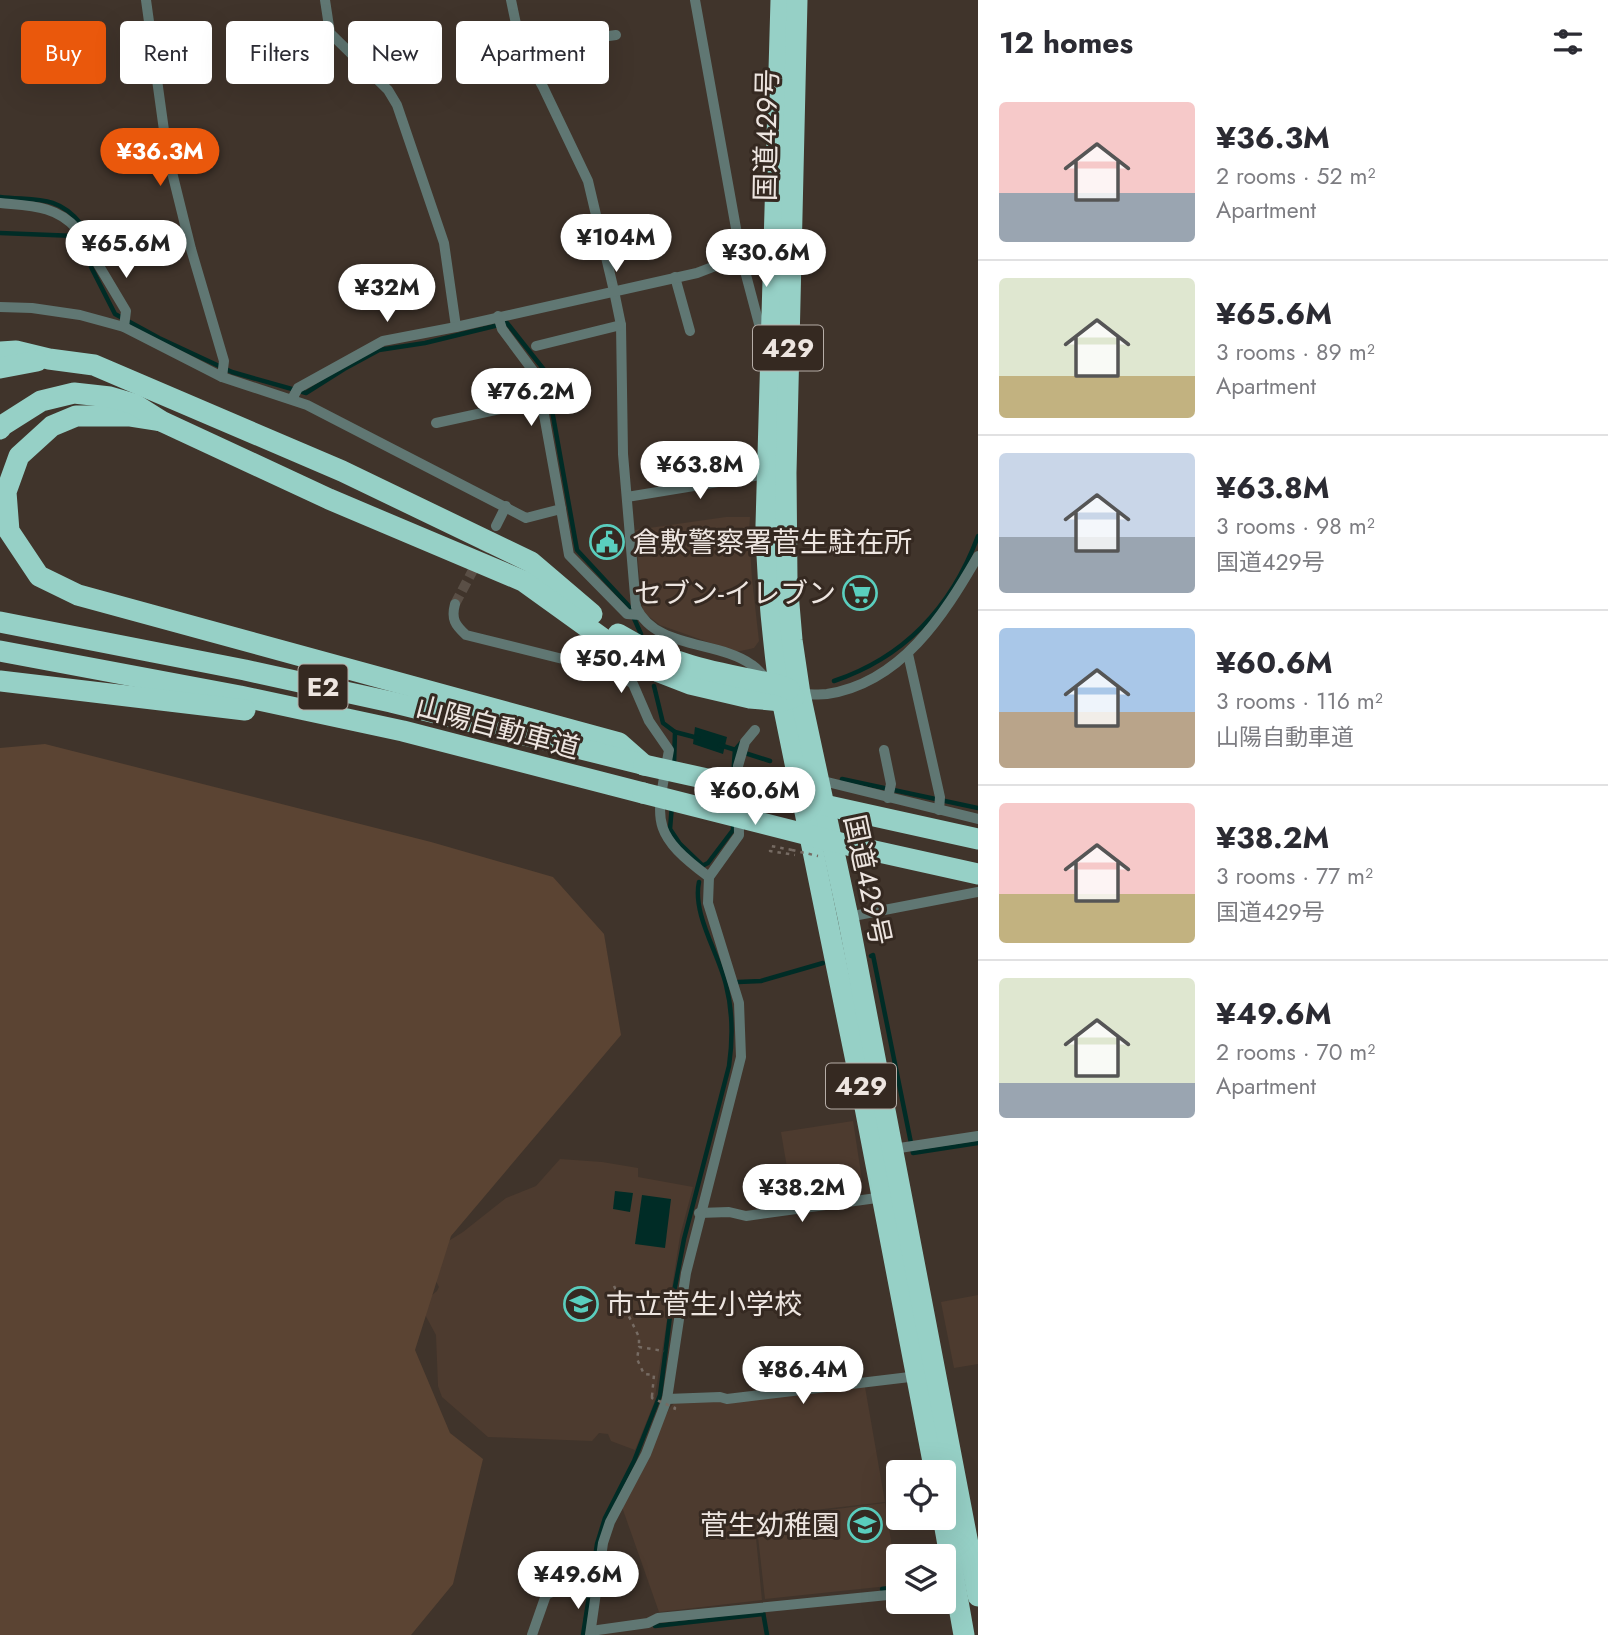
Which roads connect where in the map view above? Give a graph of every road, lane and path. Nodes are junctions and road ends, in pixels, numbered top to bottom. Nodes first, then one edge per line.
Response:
1 (146, 0) edge
2 (325, 0) edge
3 (511, 0) edge
4 (695, 0) edge
5 (781, 0) edge
6 (797, 0) edge
7 (515, 21) edge
8 (616, 35) dead end
9 (609, 36) edge
10 (541, 84) edge
11 (0, 203) edge
12 (741, 256) junction
13 (675, 277) junction
14 (614, 290) junction
15 (0, 307) edge
16 (125, 322) junction
17 (500, 323) junction
18 (621, 325) junction
19 (781, 325) junction
20 (456, 327) junction
21 (690, 331) dead end
22 (536, 346) dead end
23 (0, 352) edge
24 (49, 359) junction
25 (0, 368) edge
26 (224, 372) junction
27 (295, 393) junction
28 (541, 400) junction
29 (161, 421) junction
30 (436, 423) dead end
31 (0, 429) edge
32 (767, 474) junction
33 (627, 497) junction
34 (506, 506) junction
35 (561, 509) junction
36 (496, 526) tunnel mouth
37 (978, 556) edge
38 (455, 604) dead end
39 (636, 615) junction
40 (0, 622) edge
41 (0, 651) edge
42 (908, 654) junction
43 (0, 681) edge
44 (783, 691) junction
45 (403, 730) junction
46 (755, 730) dead end
47 (884, 750) dead end
48 (644, 765) junction
49 (818, 780) junction
50 (889, 792) junction
51 (940, 803) junction
52 (978, 819) edge
53 (978, 839) edge
54 (792, 850) dead end
55 (797, 855) dead end
56 (864, 869) dead end
57 (860, 874) dead end
58 (978, 874) edge
59 (709, 877) junction
60 (978, 892) edge
61 (848, 916) junction
62 (978, 1136) edge
63 (905, 1147) junction
64 (892, 1196) junction
65 (699, 1213) junction
66 (614, 1286) dead end
67 (639, 1347) junction
68 (663, 1350) dead end
69 (927, 1374) junction
70 (667, 1398) junction
71 (674, 1411) dead end
72 (934, 1460) edge
73 (947, 1530) edge
74 (966, 1590) edge
75 (592, 1593) junction
76 (886, 1595) edge
77 (591, 1633) edge
78 (532, 1635) edge
79 (964, 1635) edge

1 - 26 street
2 - 20 street
3 - 7 street
4 - 12 street
5 - 19 highway, 国道429号 / 429
6 - 19 highway, 国道429号 / 429
8 - 9 street
10 - 14 street
11 - 16 street
12 - 13 street
12 - 19 street
13 - 14 street
13 - 21 street
14 - 17 street
14 - 18 street
15 - 16 street
16 - 26 street
17 - 20 street
17 - 28 street
18 - 22 street
18 - 33 street
19 - 32 highway, 国道429号 / 429
19 - 44 highway, 国道429号 / 429
20 - 27 street
23 - 24 highway
24 - 25 highway
24 - 44 highway
26 - 27 street
27 - 34 street
28 - 30 street
28 - 35 street
29 - 31 highway
29 - 44 highway
29 - 48 highway
32 - 33 street
32 - 44 highway, 国道429号 / 429
33 - 39 street
34 - 35 street
34 - 36 street
35 - 39 street
37 - 42 street
38 - 59 street
39 - 44 street
40 - 48 highway, 山陽自動車道 / E2
41 - 45 highway, 山陽自動車道 / E2
42 - 44 street
42 - 51 street
43 - 45 highway
44 - 49 highway, 国道429号 / 429
44 - 64 highway, 国道429号 / 429
45 - 58 highway, 山陽自動車道 / E2, bridge
46 - 59 street
47 - 50 street
48 - 53 highway, 山陽自動車道 / E2, bridge
49 - 50 street
49 - 61 highway, 国道429号 / 429
50 - 51 street
51 - 52 street
54 - 55 path
56 - 57 path
59 - 65 street
60 - 61 street
61 - 63 highway, 国道429号 / 429
62 - 63 street
63 - 64 highway, 国道429号 / 429
64 - 65 street
64 - 69 highway, 国道429号 / 429
65 - 70 street
66 - 67 path
67 - 68 path
67 - 71 path, bridge
69 - 70 street
69 - 72 highway, 国道429号 / 429
69 - 74 highway, 国道429号 / 429
70 - 75 street
73 - 74 highway, 国道429号 / 429
74 - 79 highway, 国道429号 / 429
75 - 77 street
75 - 78 street
76 - 77 street

